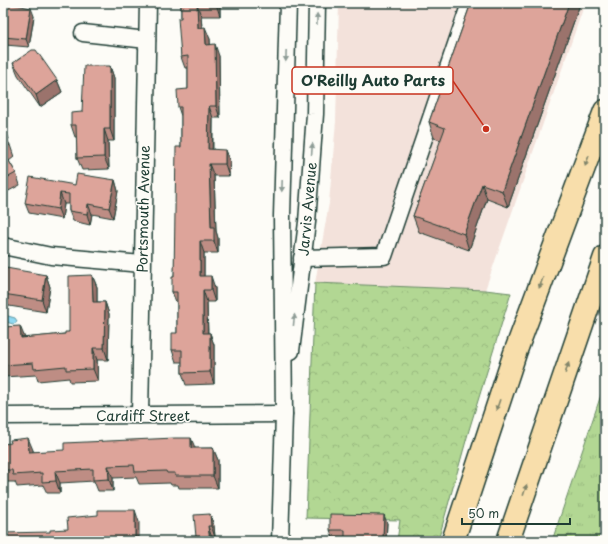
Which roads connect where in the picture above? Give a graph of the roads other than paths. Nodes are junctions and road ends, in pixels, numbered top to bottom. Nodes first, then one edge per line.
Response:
1 (148, 3) edge
2 (288, 3) edge
3 (317, 3) edge
4 (470, 3) edge
5 (83, 33) dead end
6 (147, 40) junction
7 (605, 111) edge
8 (3, 246) edge
9 (605, 257) edge
10 (302, 258) junction
11 (142, 264) junction
12 (601, 270) edge
13 (284, 414) junction
14 (140, 415) junction
15 (3, 416) edge
16 (280, 541) edge
17 (453, 541) edge
18 (508, 541) edge

1 - 6 street, Portsmouth Avenue
2 -> 13 street, Jarvis Avenue
10 -> 3 street, Jarvis Avenue
4 - 10 street
5 - 6 street
6 - 11 street, Portsmouth Avenue
7 -> 17 highway
8 - 11 street
9 - 12 highway
13 -> 10 street, Jarvis Avenue
11 - 14 street, Portsmouth Avenue
18 -> 12 highway
13 - 14 street, Cardiff Street
13 - 16 street, Jarvis Avenue
14 - 15 street, Cardiff Street

